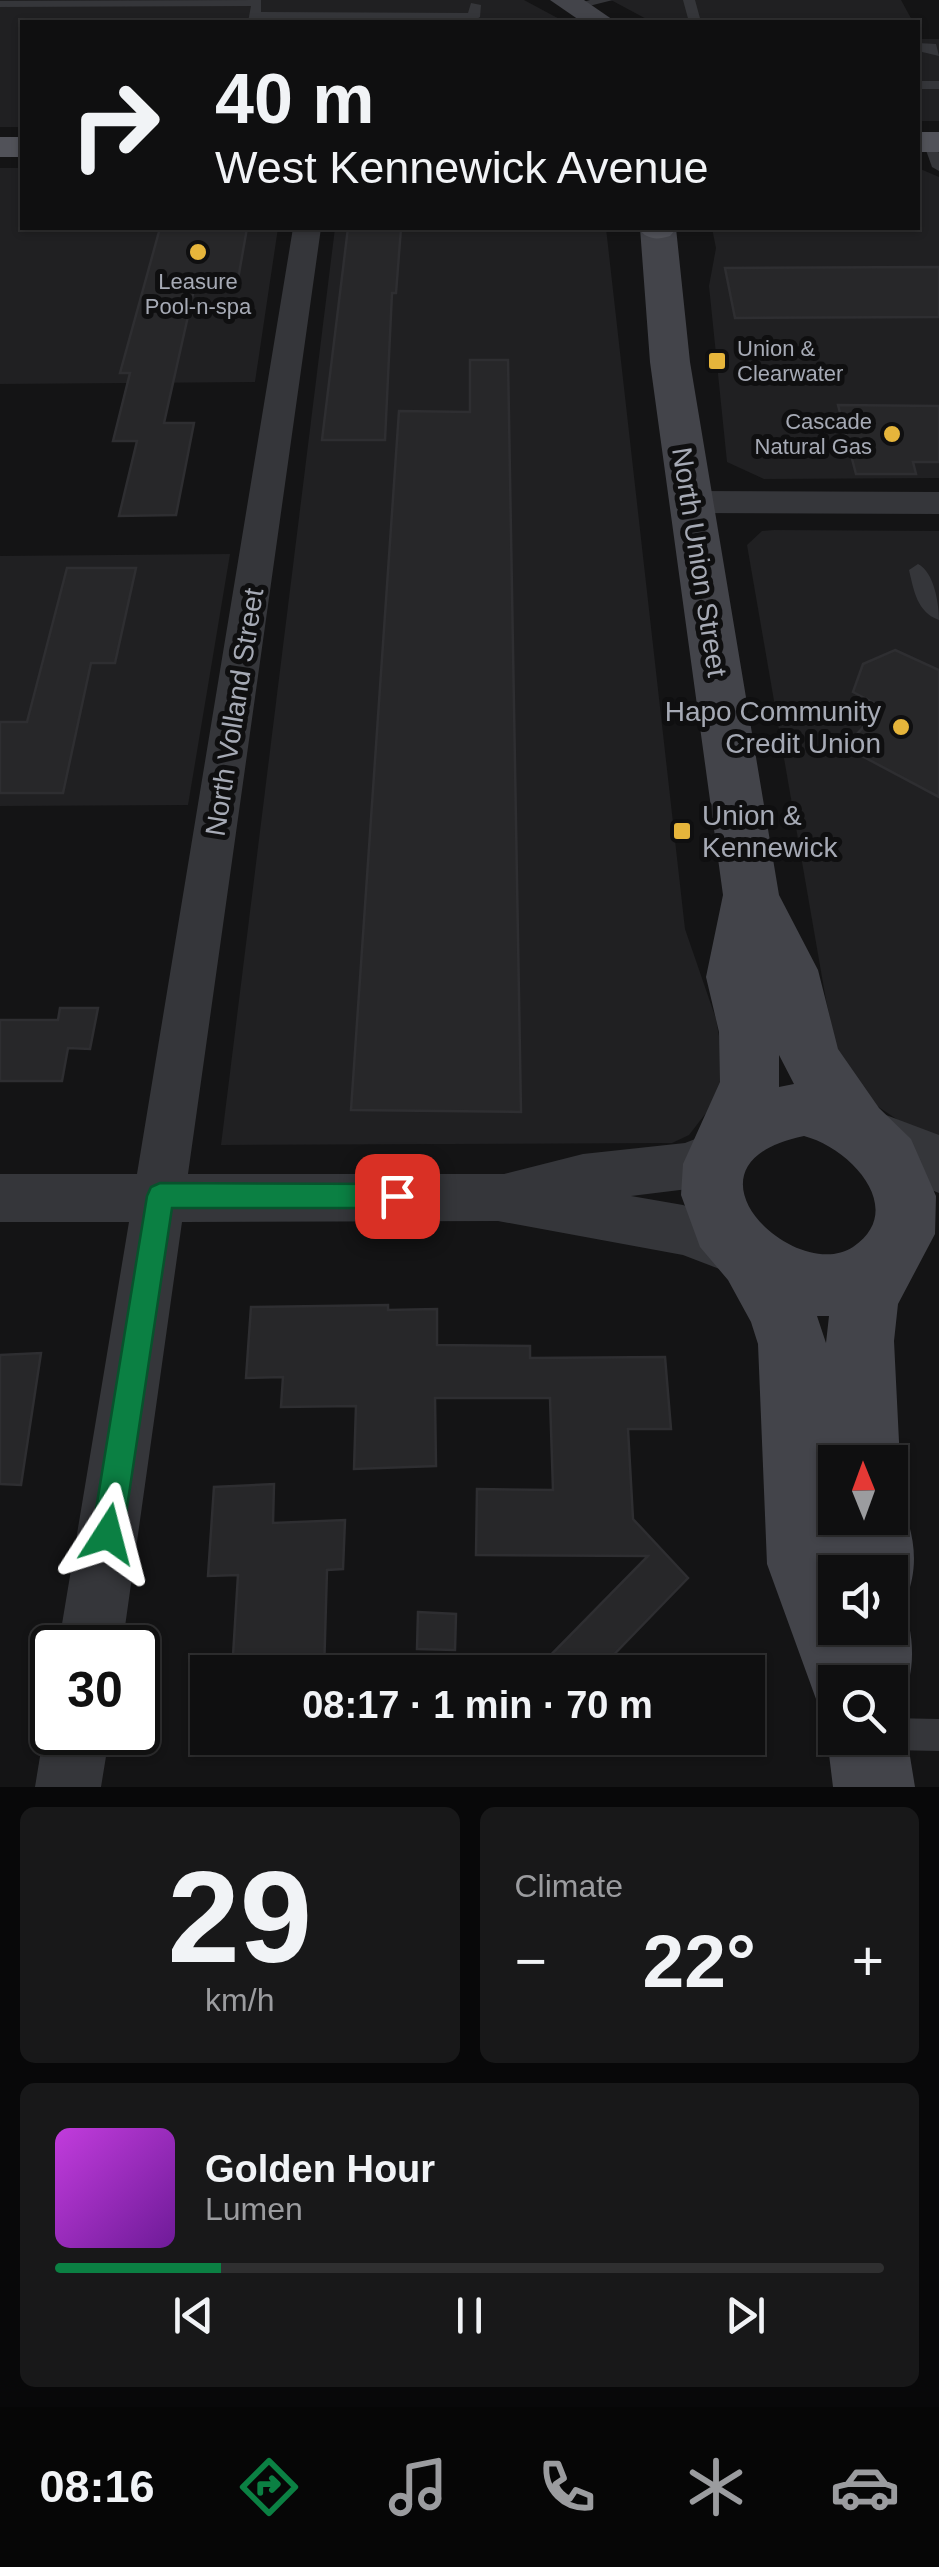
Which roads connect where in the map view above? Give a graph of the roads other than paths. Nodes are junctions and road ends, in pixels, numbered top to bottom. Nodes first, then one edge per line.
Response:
1 (607, 0) edge
2 (570, 3) edge
3 (0, 4) edge
4 (475, 5) dead end
5 (254, 19) edge
6 (599, 20) edge
7 (307, 230) edge
8 (657, 230) edge
9 (691, 502) junction
10 (939, 503) edge
11 (918, 570) dead end
12 (939, 614) edge
13 (751, 895) junction
14 (864, 1132) junction
15 (725, 1143) junction
16 (939, 1164) edge
17 (160, 1196) junction
18 (498, 1196) junction
19 (0, 1198) edge
20 (905, 1249) edge
21 (748, 1257) junction
22 (863, 1445) edge
23 (94, 1625) edge
24 (842, 1665) edge
25 (908, 1734) edge
26 (939, 1735) edge
27 (73, 1755) edge
28 (869, 1755) edge
29 (68, 1787) edge
30 (874, 1787) edge

1 - 2 lane
2 - 6 main road
3 - 5 lane
4 - 5 lane
7 - 17 street, North Volland Street
8 - 9 main road, North Union Street
9 - 10 street
9 - 13 main road, North Union Street
11 - 12 lane
13 - 14 main road, North Union Street
13 - 15 main road, North Union Street
14 - 15 main road
14 - 16 street
14 - 20 main road
15 - 18 street
15 - 21 main road
17 - 18 street
17 - 19 street
17 - 23 street, North Volland Street
18 - 21 street
20 - 21 main road
20 - 22 main road
21 - 24 main road
25 - 26 lane
27 - 29 street
28 - 30 main road

